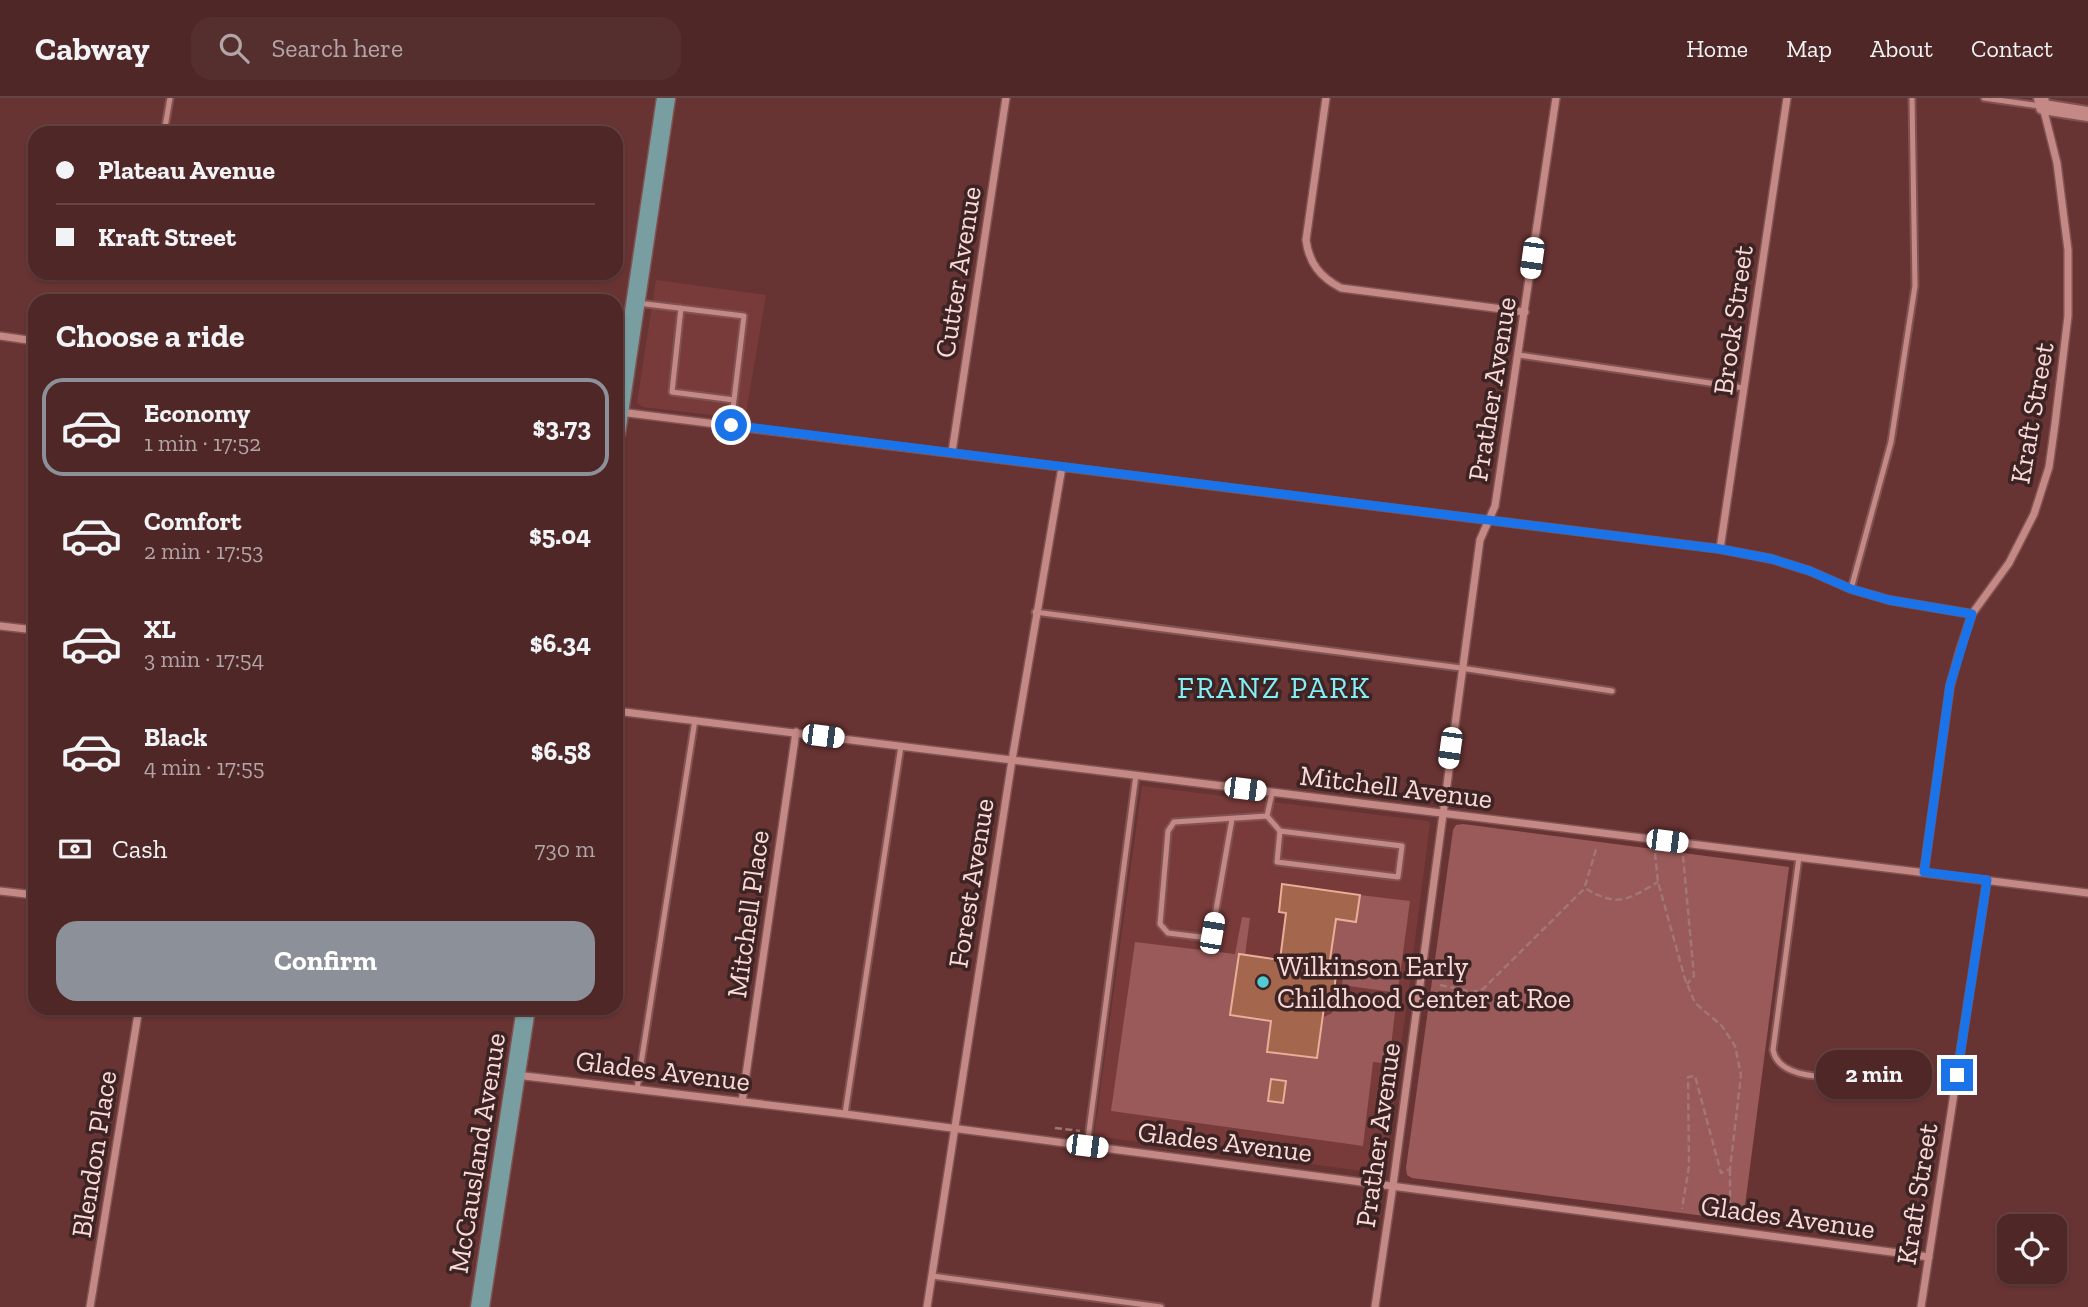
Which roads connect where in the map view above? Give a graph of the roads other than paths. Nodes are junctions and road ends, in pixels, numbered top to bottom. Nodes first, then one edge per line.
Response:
1 (170, 98) edge
2 (666, 98) edge
3 (1006, 98) edge
4 (1326, 98) edge
5 (1556, 98) edge
6 (1787, 98) edge
7 (1912, 98) edge
8 (1984, 98) edge
9 (2042, 102) edge
10 (2088, 114) edge
11 (164, 126) edge
12 (635, 303) junction
13 (681, 308) junction
14 (1525, 312) junction
15 (0, 336) edge
16 (28, 340) edge
17 (1519, 355) junction
18 (623, 380) edge
19 (1744, 388) junction
20 (734, 400) junction
21 (623, 413) edge
22 (731, 425) junction
23 (951, 452) junction
24 (1062, 467) junction
25 (1489, 521) junction
26 (1720, 549) junction
27 (1851, 589) junction
28 (1035, 612) junction
29 (1972, 614) junction
30 (0, 626) edge
31 (28, 630) edge
32 (1461, 668) junction
33 (1612, 691) dead end
34 (623, 712) edge
35 (695, 720) junction
36 (796, 732) junction
37 (901, 746) junction
38 (1011, 761) junction
39 (1136, 775) junction
40 (1272, 793) junction
41 (1441, 814) junction
42 (1267, 816) junction
43 (1231, 819) junction
44 (1280, 831) junction
45 (1799, 857) junction
46 (1924, 872) junction
47 (1987, 880) junction
48 (0, 891) edge
49 (2088, 893) edge
50 (28, 894) edge
51 (138, 1015) edge
52 (525, 1015) edge
53 (516, 1074) junction
54 (1845, 1078) dead end
55 (637, 1090) junction
56 (742, 1101) junction
57 (845, 1114) junction
58 (955, 1129) junction
59 (1087, 1146) junction
60 (1393, 1185) junction
61 (1929, 1257) junction
62 (932, 1276) junction
63 (90, 1307) edge
64 (480, 1307) edge
65 (928, 1307) edge
66 (1161, 1307) edge
67 (1375, 1307) edge
68 (1921, 1307) edge

1 - 11 lane
2 - 12 main road
3 - 23 street, Cutter Avenue
4 - 14 street
5 - 14 street, Prather Avenue
6 - 19 street, Brock Street
7 - 27 lane
8 - 9 lane
9 - 10 street
9 - 29 street, Kraft Street
12 - 13 lane
12 - 18 main road
13 - 20 lane
13 - 20 lane
14 - 17 street, Prather Avenue
15 - 16 street
17 - 19 lane
17 - 25 street, Prather Avenue
19 - 26 street, Brock Street
20 - 22 lane
21 - 22 street
22 - 23 street
23 - 24 street
24 - 25 street
24 - 28 street, Forest Avenue
25 - 26 street
25 - 32 street, Prather Avenue
26 - 27 street
27 - 29 street
28 - 32 lane
28 - 38 street, Forest Avenue
29 - 46 street, Kraft Street
30 - 31 street
32 - 33 lane
32 - 41 street, Prather Avenue
34 - 35 street, Mitchell Avenue
35 - 36 street, Mitchell Avenue
35 - 55 lane
36 - 37 street, Mitchell Avenue
36 - 56 street, Mitchell Place
37 - 38 street, Mitchell Avenue
37 - 57 lane
38 - 39 street, Mitchell Avenue
38 - 58 street, Forest Avenue
39 - 40 street, Mitchell Avenue
39 - 59 lane
40 - 41 street, Mitchell Avenue
40 - 42 lane
41 - 45 street, Mitchell Avenue
41 - 60 street, Prather Avenue
42 - 43 lane
42 - 44 lane
43 - 43 lane
44 - 44 lane
45 - 46 street, Mitchell Avenue
45 - 54 lane
46 - 47 street, Mitchell Avenue
47 - 49 street, Mitchell Avenue
47 - 61 street, Kraft Street
48 - 50 street
51 - 63 street, Blendon Place
52 - 53 main road, McCausland Avenue
53 - 55 street, Glades Avenue
53 - 64 main road, McCausland Avenue
55 - 56 street, Glades Avenue
56 - 57 street, Glades Avenue
57 - 58 street, Glades Avenue
58 - 59 street, Glades Avenue
58 - 62 street, Forest Avenue
59 - 60 street, Glades Avenue
60 - 61 street, Glades Avenue
60 - 67 street, Prather Avenue
61 - 68 street, Kraft Street
62 - 65 street, Forest Avenue
62 - 66 lane

